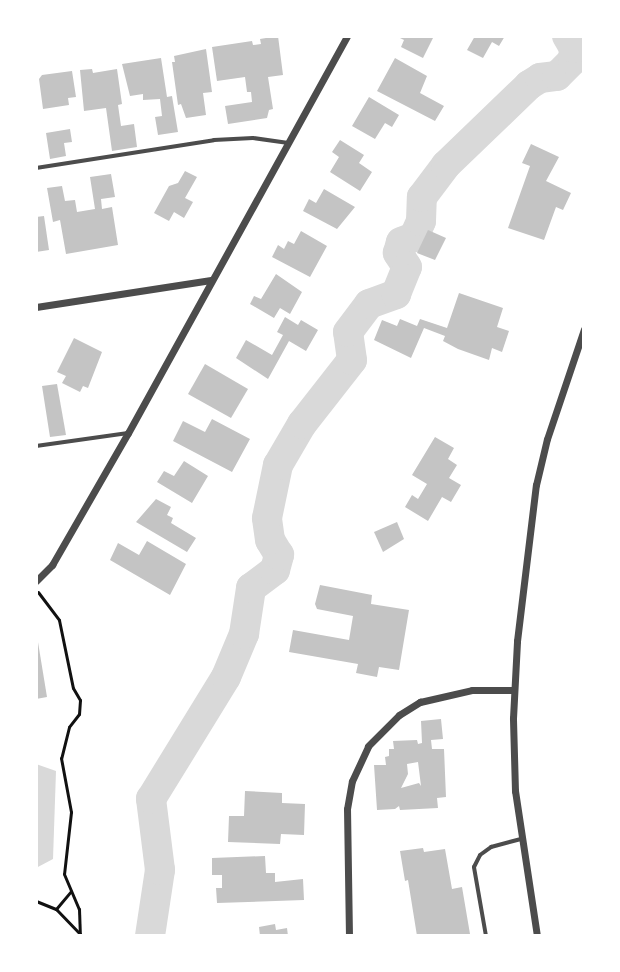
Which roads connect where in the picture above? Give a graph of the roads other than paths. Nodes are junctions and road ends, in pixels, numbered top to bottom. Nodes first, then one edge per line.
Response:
1 (347, 36) edge
2 (287, 143) junction
3 (36, 168) edge
4 (211, 280) junction
5 (36, 307) edge
6 (584, 329) edge
7 (128, 433) junction
8 (36, 446) edge
9 (39, 580) edge
10 (513, 690) junction
11 (520, 839) junction
12 (349, 936) edge
13 (486, 936) edge
14 (537, 936) edge

1 - 2 street
2 - 3 lane
2 - 4 street
4 - 5 street
4 - 7 street
6 - 10 street
7 - 8 lane
7 - 9 street
10 - 11 street
10 - 12 street
11 - 13 lane
11 - 14 street

